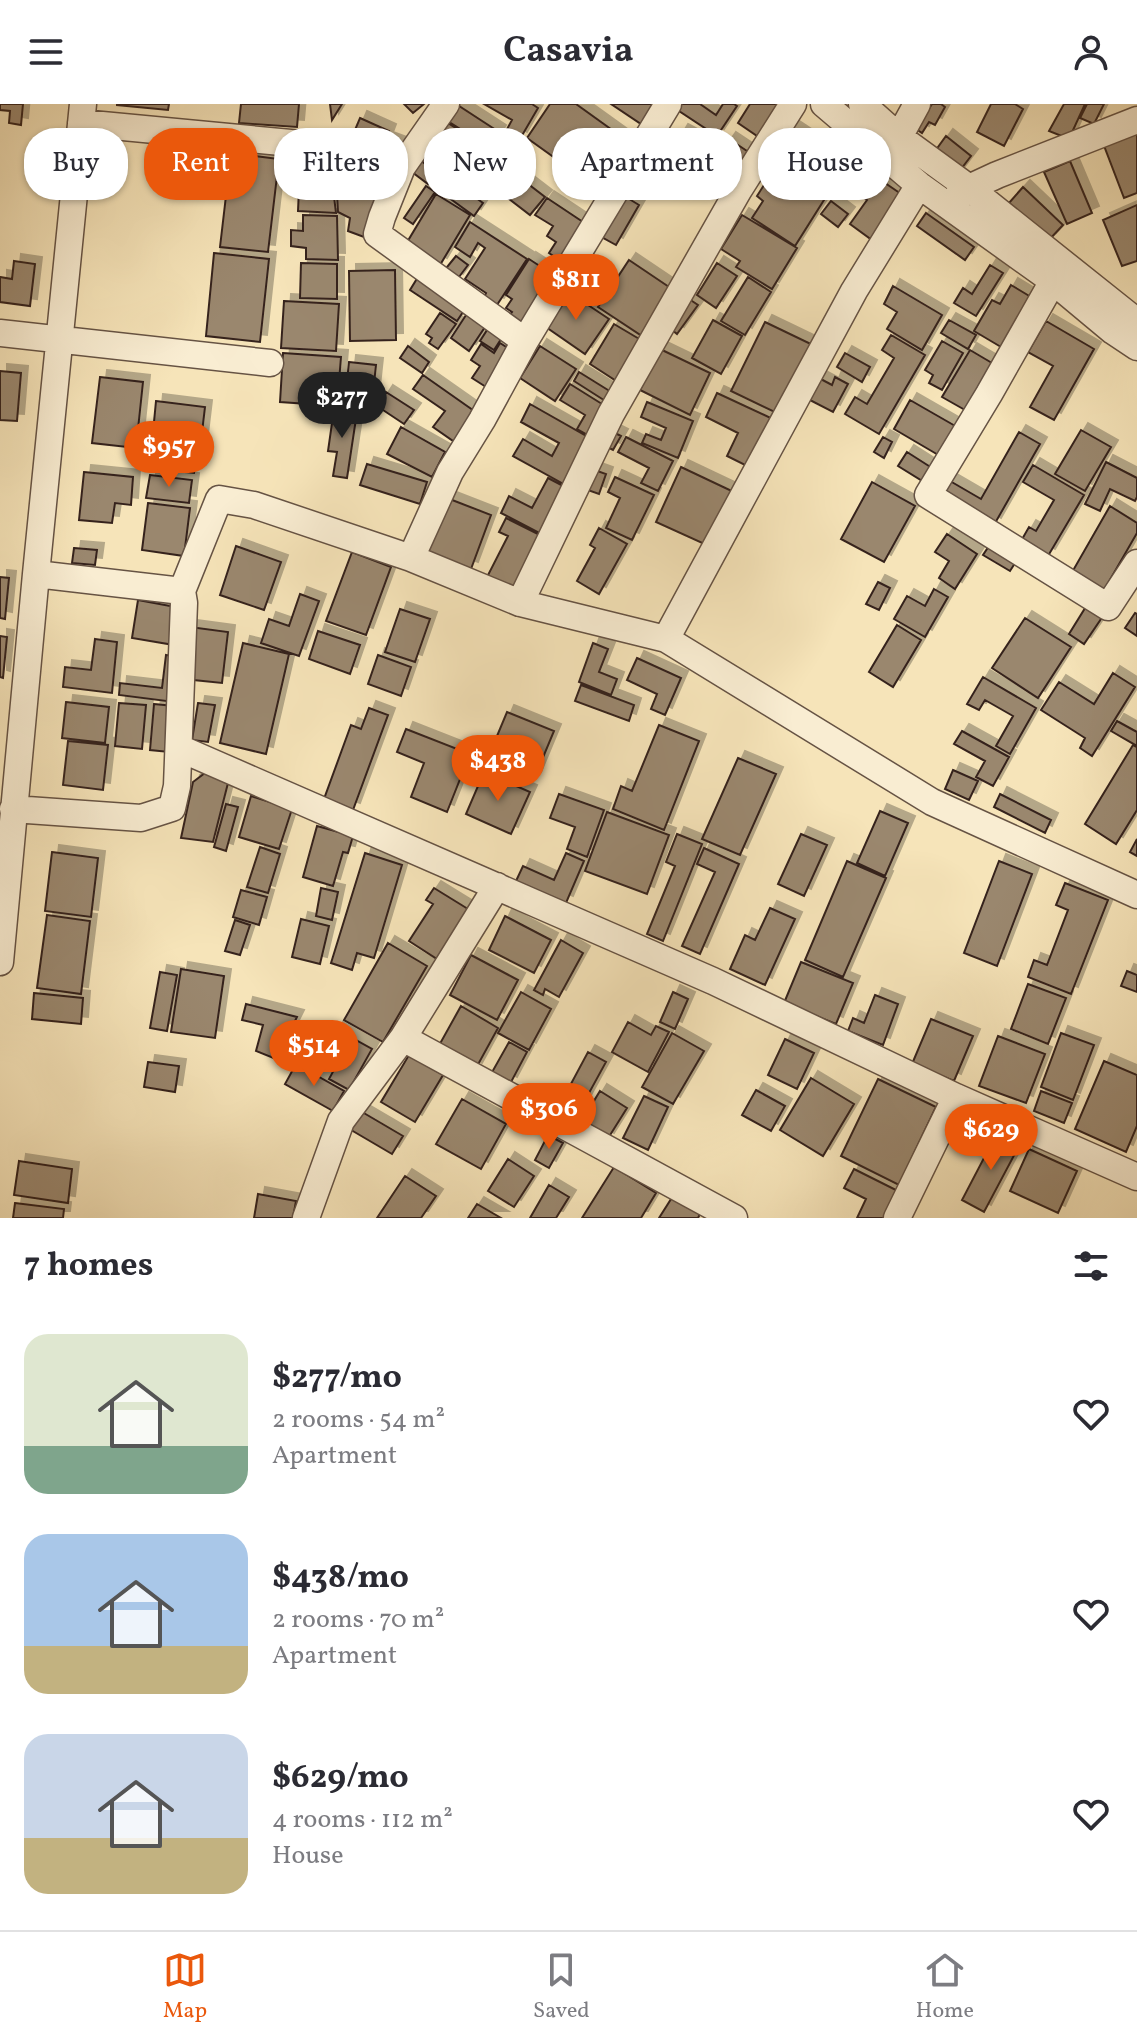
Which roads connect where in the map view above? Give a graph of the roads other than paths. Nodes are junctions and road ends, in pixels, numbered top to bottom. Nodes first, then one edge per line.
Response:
1 (446, 104) edge
2 (668, 104) edge
3 (793, 104) edge
4 (824, 104) edge
5 (862, 104) edge
6 (917, 104) edge
7 (82, 113) edge
8 (1137, 120) edge
9 (899, 137) junction
10 (274, 139) edge
11 (919, 185) junction
12 (969, 188) junction
13 (947, 204) junction
14 (1053, 281) junction
15 (1137, 322) edge
16 (0, 333) edge
17 (59, 339) junction
18 (525, 341) junction
19 (1137, 347) edge
20 (270, 363) dead end
21 (411, 558) junction
22 (1137, 563) edge
23 (36, 574) junction
24 (182, 591) junction
25 (520, 603) junction
26 (666, 639) junction
27 (179, 748) junction
28 (13, 809) junction
29 (497, 886) junction
30 (1137, 895) edge
31 (0, 962) edge
32 (403, 1038) junction
33 (956, 1097) junction
34 (1137, 1177) edge
35 (306, 1218) edge
36 (734, 1218) edge
37 (897, 1218) edge

1 - 18 street
2 - 18 street
3 - 25 street
4 - 11 street
5 - 9 street
6 - 9 street
7 - 10 street
7 - 17 street
8 - 12 street
9 - 12 street
11 - 13 street
11 - 26 street
12 - 13 street
12 - 15 street
13 - 14 street
14 - 19 street
14 - 22 street
16 - 17 street
17 - 20 street
17 - 23 street
18 - 21 street
21 - 24 street
21 - 25 street
23 - 24 street
23 - 28 street
24 - 27 street
25 - 26 street
26 - 30 street
27 - 28 street
27 - 29 street
28 - 31 street
29 - 32 street
29 - 33 street
32 - 35 street
32 - 36 street
33 - 34 street
33 - 37 street

